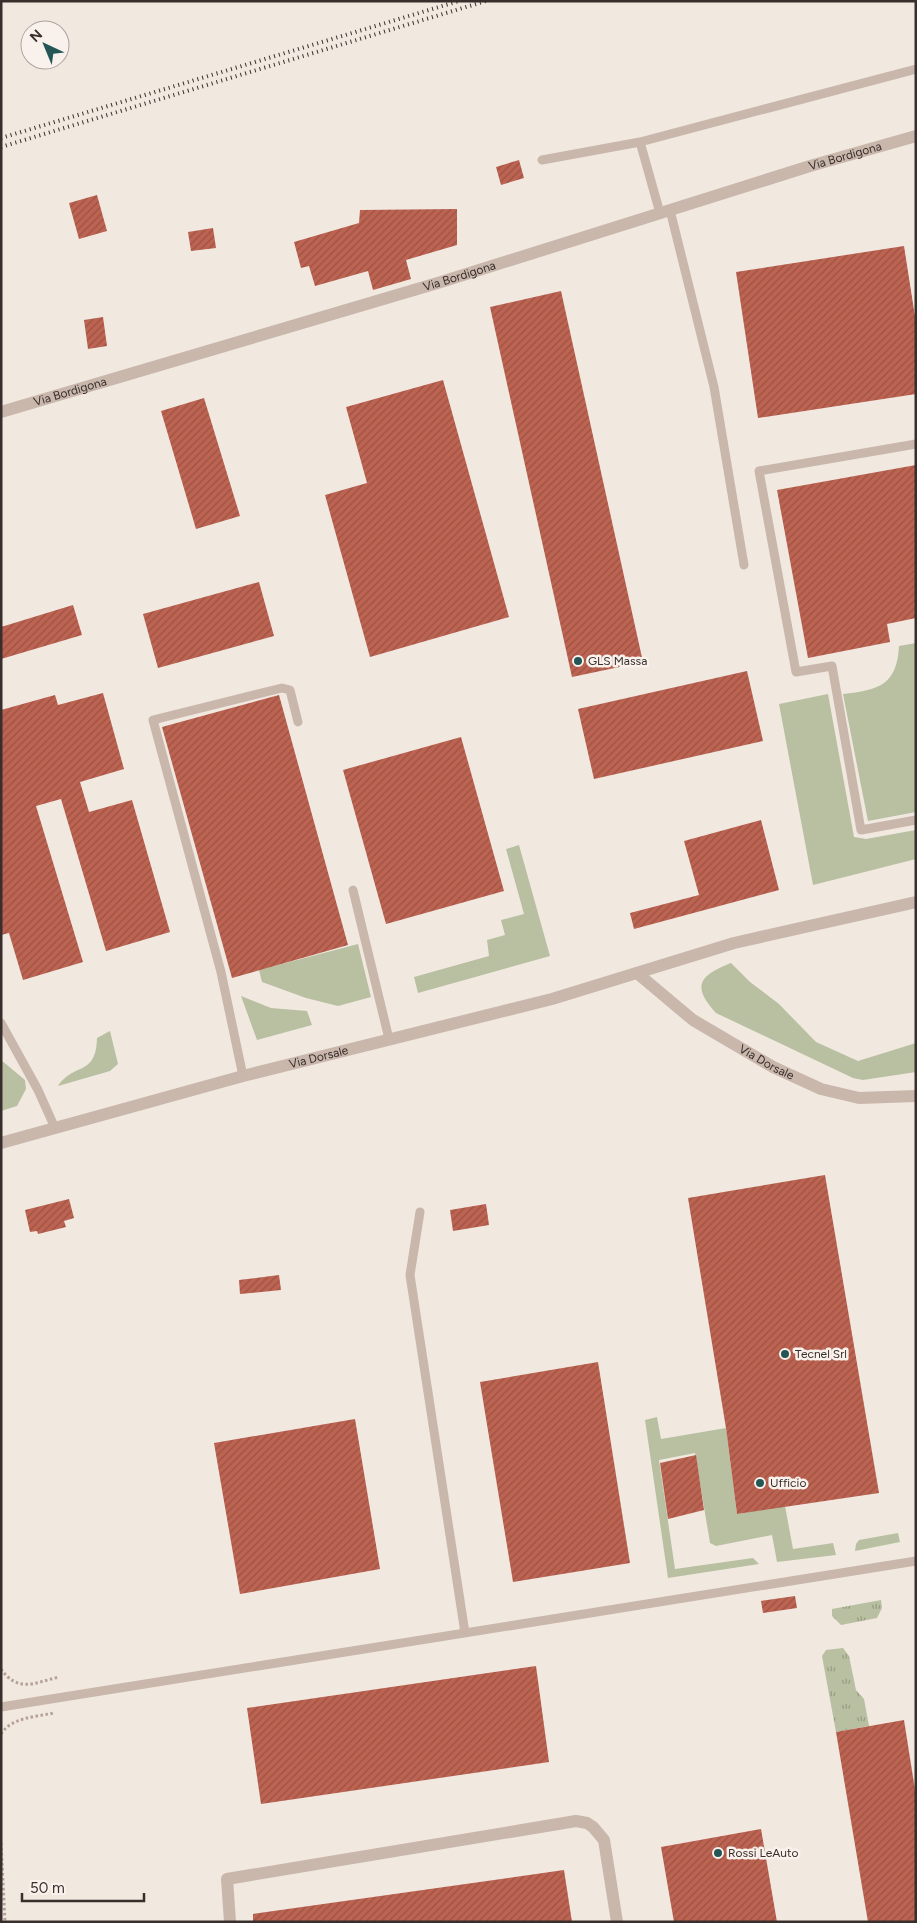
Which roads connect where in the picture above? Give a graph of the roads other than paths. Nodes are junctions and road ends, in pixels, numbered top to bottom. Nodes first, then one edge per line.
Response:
1 (916, 69) edge
2 (916, 136) edge
3 (640, 142) junction
4 (542, 160) dead end
5 (665, 211) junction
6 (1, 412) edge
7 (916, 444) edge
8 (744, 566) dead end
9 (298, 722) dead end
10 (916, 820) edge
11 (353, 890) dead end
12 (916, 902) edge
13 (637, 973) junction
14 (1, 1023) edge
15 (389, 1039) junction
16 (243, 1076) junction
17 (916, 1096) edge
18 (55, 1128) junction
19 (1, 1143) edge
20 (420, 1212) dead end
21 (916, 1561) edge
22 (465, 1633) junction
23 (1, 1707) edge
24 (230, 1922) edge
25 (617, 1922) edge

1 - 3 lane
2 - 5 street, Via Bordigona
3 - 4 lane
3 - 5 lane
5 - 6 street, Via Bordigona
5 - 8 lane
7 - 10 lane
9 - 16 lane
11 - 15 lane
12 - 13 street, Via Dorsale
13 - 15 street, Via Dorsale
13 - 17 street, Via Dorsale
14 - 18 lane
15 - 16 street, Via Dorsale
16 - 18 street, Via Dorsale
18 - 19 street, Via Dorsale
20 - 22 lane
21 - 22 lane
22 - 23 lane
24 - 25 street

